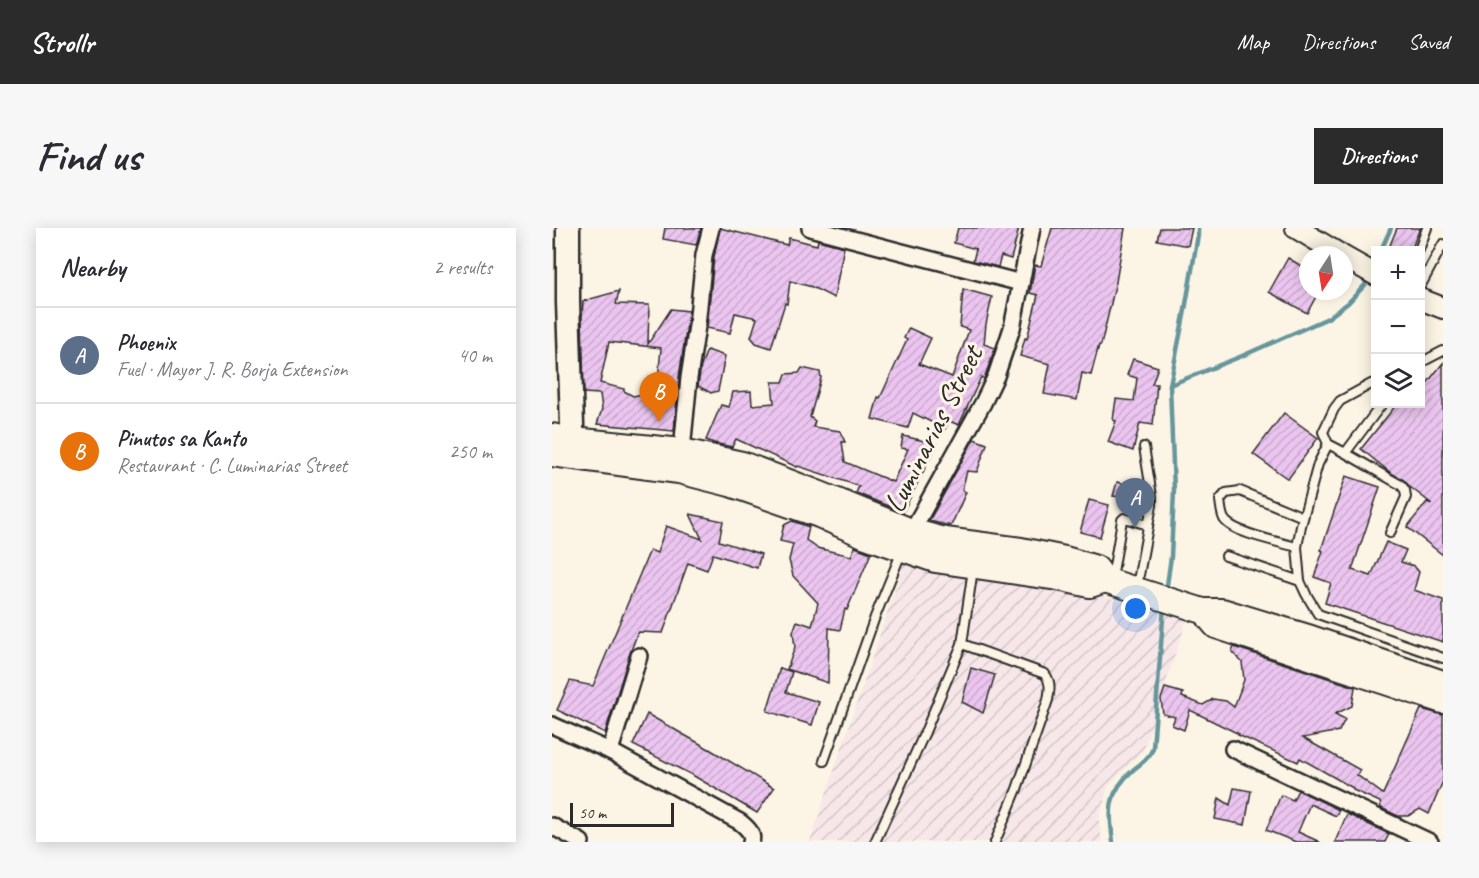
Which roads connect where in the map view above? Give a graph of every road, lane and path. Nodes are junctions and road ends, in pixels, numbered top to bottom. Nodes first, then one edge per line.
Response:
1 (568, 228) edge
2 (711, 228) edge
3 (810, 228) edge
4 (1032, 228) edge
5 (1296, 228) edge
6 (1427, 228) edge
7 (1443, 244) edge
8 (1327, 246) edge
9 (1420, 246) edge
10 (1353, 262) edge
11 (1371, 272) edge
12 (1425, 278) edge
13 (1021, 283) junction
14 (1423, 300) edge
15 (1443, 308) edge
16 (1443, 351) edge
17 (1425, 360) edge
18 (1371, 384) edge
19 (1379, 408) edge
20 (1328, 444) junction
21 (563, 447) edge
22 (1144, 447) dead end
23 (1346, 452) junction
24 (681, 461) junction
25 (1303, 517) junction
26 (1148, 525) junction
27 (1390, 533) dead end
28 (907, 540) junction
29 (1297, 547) junction
30 (975, 555) junction
31 (1226, 556) dead end
32 (1300, 580) junction
33 (1108, 581) junction
34 (1142, 592) junction
35 (1203, 611) junction
36 (1314, 626) junction
37 (962, 644) junction
38 (639, 656) dead end
39 (1443, 658) edge
40 (1352, 661) junction
41 (1443, 682) edge
42 (1443, 701) edge
43 (552, 725) edge
44 (1233, 749) dead end
45 (610, 751) junction
46 (824, 760) dead end
47 (552, 825) edge
48 (581, 842) edge
49 (751, 842) edge
50 (875, 842) edge
51 (995, 842) edge
52 (1430, 842) edge

1 - 21 main road
2 - 24 street
3 - 13 street
4 - 13 street, Luminarias Street
5 - 8 street
6 - 9 lane
7 - 12 lane
10 - 11 street
13 - 28 street, Luminarias Street
14 - 15 street
16 - 17 lane
18 - 20 lane
19 - 23 lane
20 - 23 lane
20 - 25 lane
21 - 24 main road
22 - 26 lane
23 - 27 lane
24 - 28 main road
25 - 29 lane
25 - 29 lane
26 - 33 lane
26 - 34 lane
28 - 30 main road
28 - 46 lane
29 - 32 lane
30 - 33 main road
30 - 37 lane
31 - 32 lane
32 - 36 lane
33 - 34 main road
34 - 35 main road
35 - 36 main road
35 - 40 main road
36 - 39 lane
36 - 40 main road
37 - 50 lane
37 - 51 lane
38 - 45 street
40 - 41 main road
40 - 42 main road
43 - 45 street
44 - 52 street
45 - 49 street
47 - 48 street

